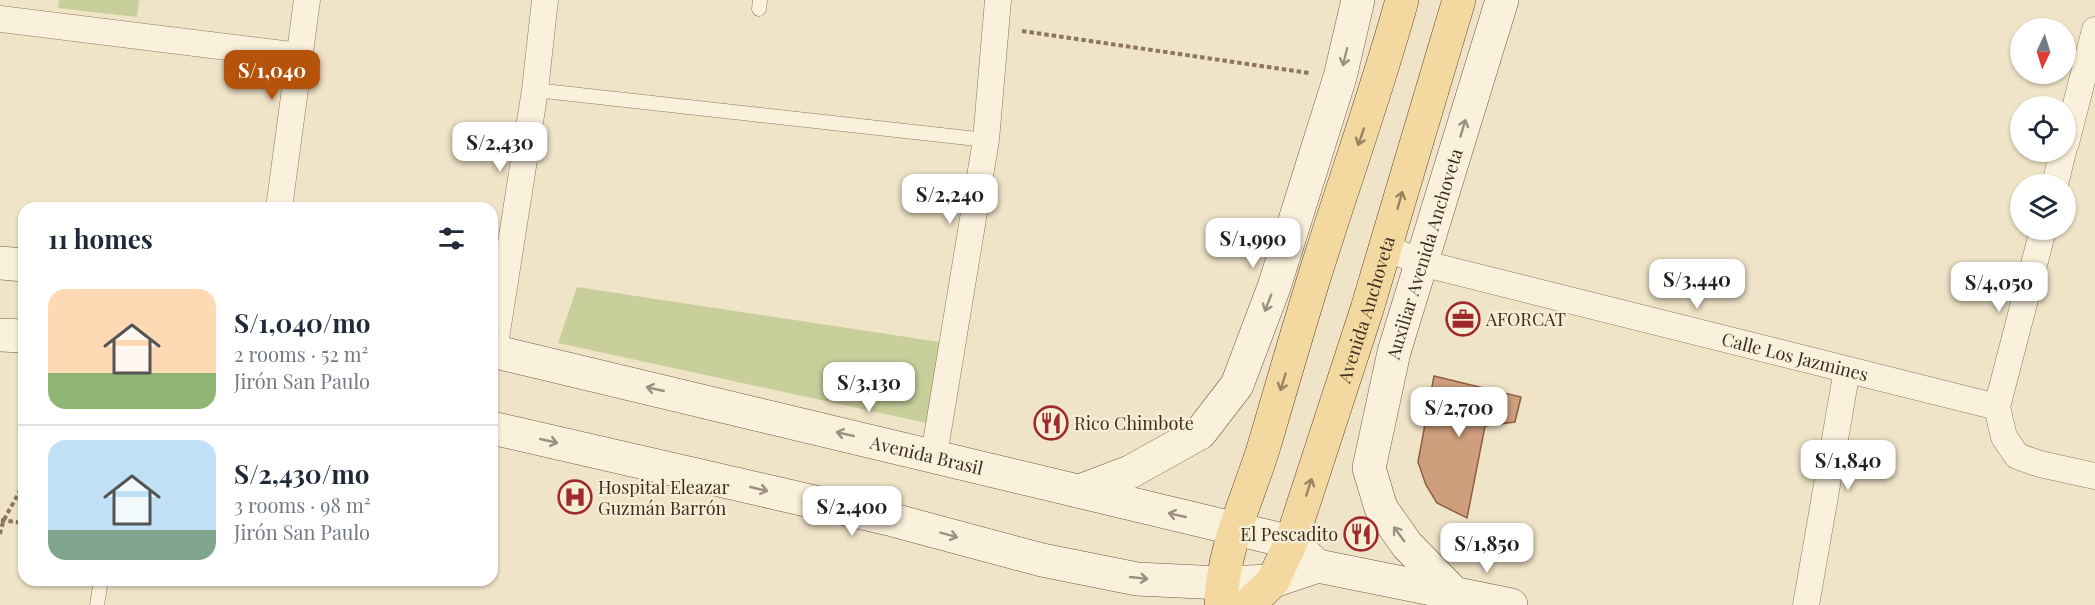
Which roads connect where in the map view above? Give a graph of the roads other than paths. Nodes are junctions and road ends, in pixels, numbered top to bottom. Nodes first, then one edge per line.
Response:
1 (307, 0) edge
2 (545, 0) edge
3 (998, 0) edge
4 (1359, 0) edge
5 (1402, 0) edge
6 (1459, 0) edge
7 (1502, 0) edge
8 (0, 19) edge
9 (2095, 30) edge
10 (300, 56) junction
11 (535, 90) junction
12 (2076, 104) edge
13 (986, 140) junction
14 (280, 202) edge
15 (2040, 240) edge
16 (1386, 247) junction
17 (0, 263) edge
18 (1421, 263) junction
19 (18, 264) edge
20 (498, 320) edge
21 (0, 335) edge
22 (18, 336) edge
23 (498, 352) edge
24 (1847, 370) junction
25 (1997, 407) junction
26 (498, 429) edge
27 (934, 455) junction
28 (2095, 476) edge
29 (1080, 491) junction
30 (1234, 529) junction
31 (1292, 542) junction
32 (1318, 566) junction
33 (1273, 581) junction
34 (100, 586) edge
35 (1453, 592) junction
36 (1221, 594) edge
37 (97, 605) edge
38 (1248, 605) edge
39 (1511, 605) edge
40 (1806, 605) edge

1 - 10 street
2 - 11 street
3 - 13 street
4 -> 29 main road
5 -> 30 main road
16 -> 6 main road, Avenida Anchoveta
18 -> 7 main road, Auxiliar Avenida Anchoveta
8 - 10 street
9 - 12 street
10 - 14 street
11 - 13 lane
11 - 20 street
13 - 27 street
15 - 25 street
16 - 18 street, Calle Los Jazmines
31 -> 16 main road, Avenida Anchoveta
17 - 19 main road
18 - 24 street, Calle Los Jazmines
35 -> 18 main road, Auxiliar Avenida Anchoveta
21 - 22 main road
27 -> 23 main road, Avenida Brasil
24 - 25 street, Calle Los Jazmines
24 - 40 street
25 - 28 street
26 -> 36 main road
27 - 29 main road, Avenida Brasil
30 -> 29 main road, Avenida Brasil
30 - 31 main road, Avenida Brasil
30 - 36 main road
31 - 32 main road
31 - 33 main road, Avenida Anchoveta
32 - 33 main road
32 - 35 main road
33 - 36 main road
33 - 38 main road, Avenida Anchoveta
34 - 37 lane
35 - 39 main road

